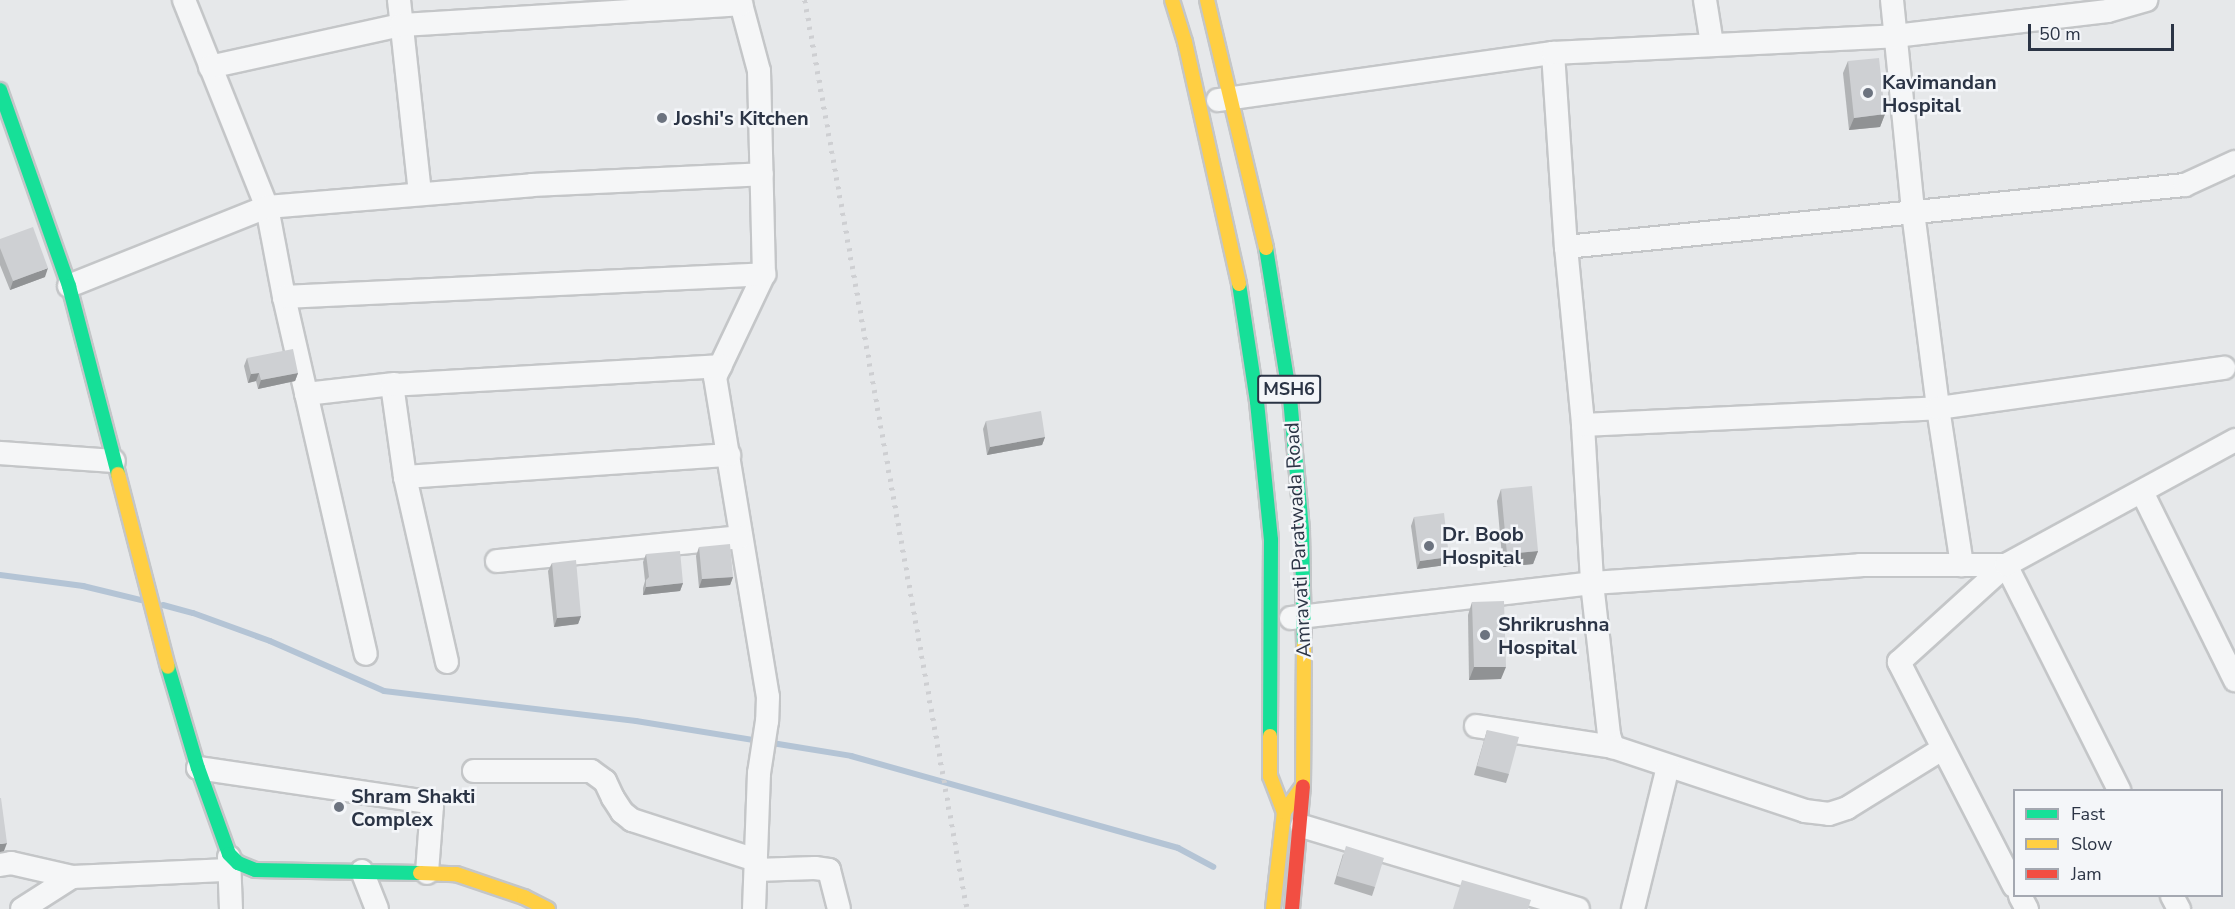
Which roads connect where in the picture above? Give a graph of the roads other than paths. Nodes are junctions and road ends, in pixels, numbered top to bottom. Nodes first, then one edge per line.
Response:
1 (184, 0) edge
2 (399, 0) edge
3 (1172, 0) edge
4 (1207, 0) edge
5 (1705, 0) edge
6 (1892, 0) edge
7 (2146, 0) edge
8 (740, 2) edge
9 (401, 24) junction
10 (1895, 36) junction
11 (1712, 44) junction
12 (1553, 53) junction
13 (210, 67) junction
14 (0, 90) edge
15 (1232, 97) junction
16 (1199, 104) junction
17 (5, 116) edge
18 (2235, 162) edge
19 (762, 174) junction
20 (420, 194) junction
21 (267, 207) junction
22 (1913, 212) junction
23 (1566, 247) junction
24 (764, 274) junction
25 (69, 286) junction
26 (284, 297) junction
27 (720, 366) junction
28 (2224, 368) dead end
29 (394, 384) junction
30 (306, 394) junction
31 (1938, 408) junction
32 (1583, 425) junction
33 (2235, 440) edge
34 (0, 453) edge
35 (729, 455) junction
36 (114, 461) junction
37 (405, 477) junction
38 (2142, 492) junction
39 (741, 537) junction
40 (497, 561) dead end
41 (1962, 565) junction
42 (2006, 565) junction
43 (1592, 583) junction
44 (1304, 616) junction
45 (1271, 620) junction
46 (366, 654) dead end
47 (447, 662) dead end
48 (2235, 680) edge
49 (1476, 726) dead end
50 (1613, 747) junction
51 (1942, 748) junction
52 (1668, 766) junction
53 (198, 768) junction
54 (474, 771) dead end
55 (1270, 776) junction
56 (1303, 786) junction
57 (2118, 789) edge
58 (1268, 809) dead end
59 (1284, 812) junction
60 (1292, 826) junction
61 (229, 862) junction
62 (0, 865) edge
63 (756, 865) junction
64 (362, 871) junction
65 (427, 873) junction
66 (72, 877) junction
67 (2013, 883) edge
68 (527, 903) edge
69 (22, 909) edge
70 (231, 909) edge
71 (378, 909) edge
72 (548, 909) edge
73 (754, 909) edge
74 (839, 909) edge
75 (1273, 909) edge
76 (1292, 909) edge
77 (1578, 909) edge
78 (1633, 909) edge

1 - 13 street
2 - 9 street
3 - 16 main road, MSH6
4 - 15 main road, Amravati Paratwada Road / MSH6
5 - 11 street
6 - 10 street
7 - 10 street
8 - 9 street
8 - 19 street
9 - 13 street
9 - 20 street
10 - 11 street
10 - 22 street
11 - 12 street
12 - 15 street
12 - 23 street
13 - 21 street
14 - 17 main road
15 - 16 street
15 - 44 main road, Amravati Paratwada Road / MSH6
16 - 45 main road, MSH6
17 - 25 main road
18 - 22 street
19 - 20 street
19 - 24 street
20 - 21 street
21 - 25 street
21 - 26 street
22 - 23 street
22 - 31 street
23 - 32 street
24 - 26 street
24 - 27 street
25 - 36 main road
26 - 30 street
27 - 29 street
27 - 35 street
28 - 31 street
29 - 30 street
29 - 37 street
30 - 46 street
31 - 32 street
31 - 41 street
32 - 43 street
33 - 38 street
34 - 36 street
35 - 37 street
35 - 39 street
36 - 53 main road
37 - 47 street
38 - 42 street
38 - 48 street
39 - 40 street
39 - 63 street
41 - 42 street
41 - 43 street
42 - 51 street
42 - 57 street
43 - 44 street
43 - 50 street
44 - 45 street
44 - 56 main road, Amravati Paratwada Road / MSH6
45 - 55 main road, MSH6
49 - 50 street
50 - 52 street
51 - 52 street
51 - 67 street
52 - 78 street
53 - 61 main road
53 - 65 street
54 - 63 street
55 - 58 main road, MSH6
55 - 59 main road, MSH6
56 - 59 main road, MSH6
56 - 60 main road, Amravati Paratwada Road / MSH6
59 - 60 main road, MSH6
60 - 75 main road, Amravati Paratwada Road / MSH6
60 - 76 main road, Amravati Paratwada Road / MSH6
60 - 77 street
61 - 64 main road
61 - 66 street
61 - 70 street
62 - 66 street
63 - 73 street
63 - 74 street
64 - 65 main road
64 - 71 street
65 - 68 main road
66 - 69 street
68 - 72 main road

